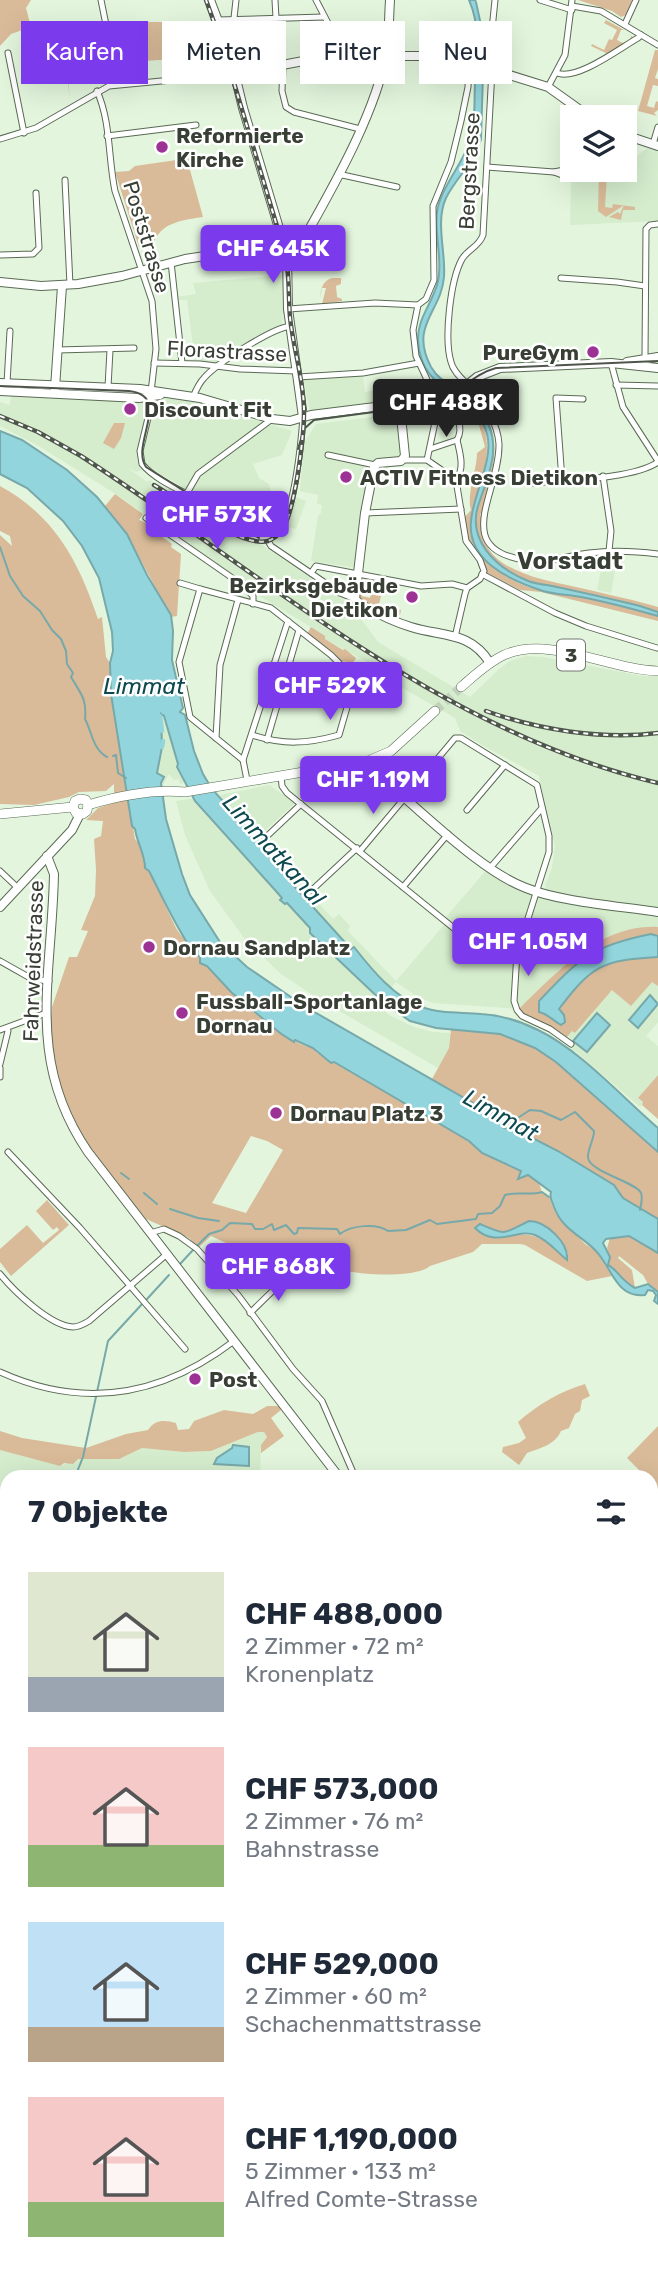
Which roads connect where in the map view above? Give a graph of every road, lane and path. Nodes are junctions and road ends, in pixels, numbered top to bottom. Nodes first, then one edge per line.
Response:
1 (100, 0) edge
2 (210, 0) edge
3 (236, 0) edge
4 (275, 0) edge
5 (316, 0) edge
6 (390, 0) edge
7 (495, 0) edge
8 (540, 0) edge
9 (636, 0) edge
10 (572, 5) edge
11 (324, 17) junction
12 (234, 18) junction
13 (276, 18) junction
14 (218, 20) joint
15 (104, 21) edge
16 (327, 21) edge
17 (388, 21) edge
18 (493, 21) edge
19 (625, 24) junction
20 (641, 35) junction
21 (658, 44) edge
22 (8, 53) dead end
23 (557, 73) junction
24 (512, 76) edge
25 (118, 84) edge
26 (237, 84) edge
27 (282, 84) edge
28 (377, 84) edge
29 (469, 84) edge
30 (488, 84) edge
31 (548, 87) junction
32 (97, 92) junction
33 (573, 105) edge
34 (195, 125) dead end
35 (658, 127) edge
36 (360, 128) junction
37 (24, 133) junction
38 (107, 136) junction
39 (0, 139) edge
40 (637, 139) edge
41 (655, 145) edge
42 (487, 167) junction
43 (554, 172) dead end
44 (338, 174) junction
45 (65, 180) dead end
46 (397, 187) dead end
47 (36, 193) dead end
48 (658, 223) edge
49 (284, 244) junction
50 (0, 255) edge
51 (288, 261) junction
52 (171, 262) junction
53 (142, 270) junction
54 (561, 278) dead end
55 (0, 282) edge
56 (66, 286) junction
57 (645, 286) junction
58 (418, 305) junction
59 (288, 309) junction
60 (290, 326) junction
61 (10, 331) dead end
62 (134, 348) dead end
63 (57, 350) junction
64 (110, 350) junction
65 (658, 357) edge
66 (645, 358) junction
67 (154, 363) junction
68 (182, 363) junction
69 (419, 363) junction
70 (611, 363) junction
71 (623, 363) junction
72 (216, 367) junction
73 (658, 368) edge
74 (298, 374) junction
75 (3, 383) edge
76 (466, 385) junction
77 (616, 386) junction
78 (658, 386) edge
79 (108, 387) junction
80 (55, 390) junction
81 (0, 391) edge
82 (151, 393) junction
83 (194, 397) junction
84 (583, 399) dead end
85 (450, 400) junction
86 (400, 406) junction
87 (436, 406) junction
88 (303, 417) junction
89 (272, 419) junction
90 (457, 440) junction
91 (430, 449) junction
92 (328, 455) dead end
93 (404, 460) junction
94 (427, 460) junction
95 (658, 462) edge
96 (375, 465) junction
97 (603, 476) junction
98 (456, 480) junction
99 (562, 480) junction
100 (533, 483) dead end
101 (187, 493) junction
102 (461, 509) junction
103 (365, 513) junction
104 (146, 518) dead end
105 (267, 539) junction
106 (609, 551) junction
107 (658, 554) edge
108 (311, 573) junction
109 (359, 573) junction
110 (482, 574) junction
111 (180, 583) dead end
112 (467, 588) junction
113 (200, 589) junction
114 (355, 598) junction
115 (238, 600) junction
116 (253, 604) junction
117 (288, 621) junction
118 (299, 630) junction
119 (455, 636) junction
120 (657, 648) edge
121 (489, 663) junction
122 (658, 670) edge
123 (461, 687) tunnel mouth
124 (435, 711) tunnel mouth
125 (252, 736) junction
126 (216, 738) junction
127 (267, 740) junction
128 (376, 758) junction
129 (243, 760) junction
130 (505, 765) junction
131 (281, 775) junction
132 (247, 780) junction
133 (405, 798) junction
134 (300, 804) junction
135 (542, 808) junction
136 (467, 810) dead end
137 (77, 811) junction
138 (0, 812) edge
139 (448, 834) junction
140 (265, 838) dead end
141 (359, 850) junction
142 (47, 856) junction
143 (491, 868) junction
144 (0, 871) edge
145 (403, 887) junction
146 (18, 888) junction
147 (313, 890) dead end
148 (535, 892) junction
149 (0, 908) edge
150 (658, 912) edge
151 (516, 960) junction
152 (1, 962) edge
153 (49, 981) junction
154 (46, 1013) junction
155 (7, 1028) junction
156 (0, 1030) edge
157 (571, 1044) dead end
158 (0, 1066) edge
159 (0, 1077) edge
160 (8, 1152) dead end
161 (150, 1233) junction
162 (167, 1254) junction
163 (0, 1274) edge
164 (290, 1274) dead end
165 (130, 1286) junction
166 (250, 1313) junction
167 (234, 1341) junction
168 (185, 1349) dead end
169 (0, 1372) edge
170 (334, 1470) edge
171 (352, 1470) edge

1 - 15 street
2 - 14 street
3 - 12 street
4 - 13 street
5 - 11 street
6 - 17 street
7 - 18 street, Bergstrasse
8 - 10 street
9 - 19 street
10 - 19 street
10 - 23 street
11 - 13 street
11 - 16 street
12 - 13 street
12 - 14 street
19 - 20 street
20 - 21 street
20 - 23 street
22 - 37 street
23 - 31 street
24 - 31 street
25 - 32 street
26 - 49 street
27 - 36 street
28 - 36 street
29 - 58 street
30 - 42 street, Bergstrasse
31 - 33 street
32 - 37 street
32 - 38 street, Poststrasse
34 - 38 street
35 - 41 street
36 - 44 street
37 - 39 street
38 - 53 street, Poststrasse
40 - 41 street
42 - 43 street
42 - 76 street, Bergstrasse
44 - 46 street
44 - 51 street
45 - 56 street
47 - 50 street
48 - 57 street
49 - 51 street
49 - 52 street
51 - 59 street
52 - 53 street
52 - 68 street
53 - 56 street
53 - 67 street, Poststrasse
54 - 57 street
55 - 56 street
56 - 63 street
57 - 66 street
58 - 59 street
58 - 69 street
59 - 60 street
60 - 72 street
60 - 74 street
61 - 75 street
62 - 64 street
63 - 64 street
63 - 80 street
64 - 79 street
65 - 66 street
66 - 71 street
67 - 68 street, Florastrasse
67 - 82 street, Poststrasse
68 - 72 street, Florastrasse
69 - 74 street, Florastrasse
69 - 87 street
70 - 71 street
70 - 76 street
70 - 77 street
71 - 73 street
72 - 74 street, Florastrasse
72 - 83 street
74 - 88 street
75 - 80 street
76 - 85 street
76 - 106 street, Bergstrasse
77 - 78 street
77 - 95 street
79 - 80 street
79 - 82 street
80 - 81 street
80 - 82 street
82 - 83 street
82 - 101 street, Poststrasse
83 - 89 street
84 - 99 street
85 - 87 street
85 - 90 street
86 - 87 street
86 - 88 street
86 - 93 street
87 - 91 street
88 - 89 street
88 - 105 street
89 - 101 street
90 - 91 street
90 - 98 street
91 - 94 street
92 - 96 street
93 - 94 street
93 - 96 street
94 - 98 street
95 - 97 street
96 - 103 street
97 - 99 street
97 - 106 street
98 - 102 street
99 - 100 street
101 - 105 street
102 - 103 street
102 - 110 street
103 - 109 street
104 - 116 street
105 - 108 street
106 - 107 street
108 - 109 street
108 - 114 street
109 - 112 street
109 - 114 street
110 - 112 street
110 - 120 street
111 - 113 street
112 - 119 street
113 - 115 street
113 - 126 street
114 - 119 street
115 - 116 street
115 - 126 street
116 - 117 street
117 - 118 street
117 - 125 street
118 - 127 street
118 - 127 street
119 - 121 street
121 - 122 main road, 3
121 - 123 main road, 3
124 - 128 main road
125 - 127 street
125 - 129 street
126 - 129 street
128 - 131 main road
128 - 133 street
129 - 132 street
130 - 133 street
130 - 135 street
130 - 136 street
131 - 132 main road
131 - 134 street
132 - 137 main road
133 - 139 street
133 - 141 street
134 - 140 street
134 - 141 street
135 - 143 street
135 - 148 street
137 - 138 main road
137 - 142 street
139 - 143 street
139 - 145 street
141 - 145 street
141 - 147 street
142 - 146 street
142 - 153 street, Fahrweidstrasse
143 - 148 street
144 - 146 street
145 - 151 street
146 - 149 street
148 - 150 street
148 - 151 street
151 - 157 street
152 - 153 street
153 - 154 street, Fahrweidstrasse
154 - 155 street
154 - 161 street, Fahrweidstrasse
155 - 156 street
155 - 158 street
158 - 159 street
160 - 165 street
161 - 162 street, Fahrweidstrasse
161 - 166 street
162 - 165 street
162 - 167 street, Fahrweidstrasse
163 - 165 street
164 - 166 street
165 - 168 street
166 - 171 street
167 - 169 street
167 - 170 street, Fahrweidstrasse

